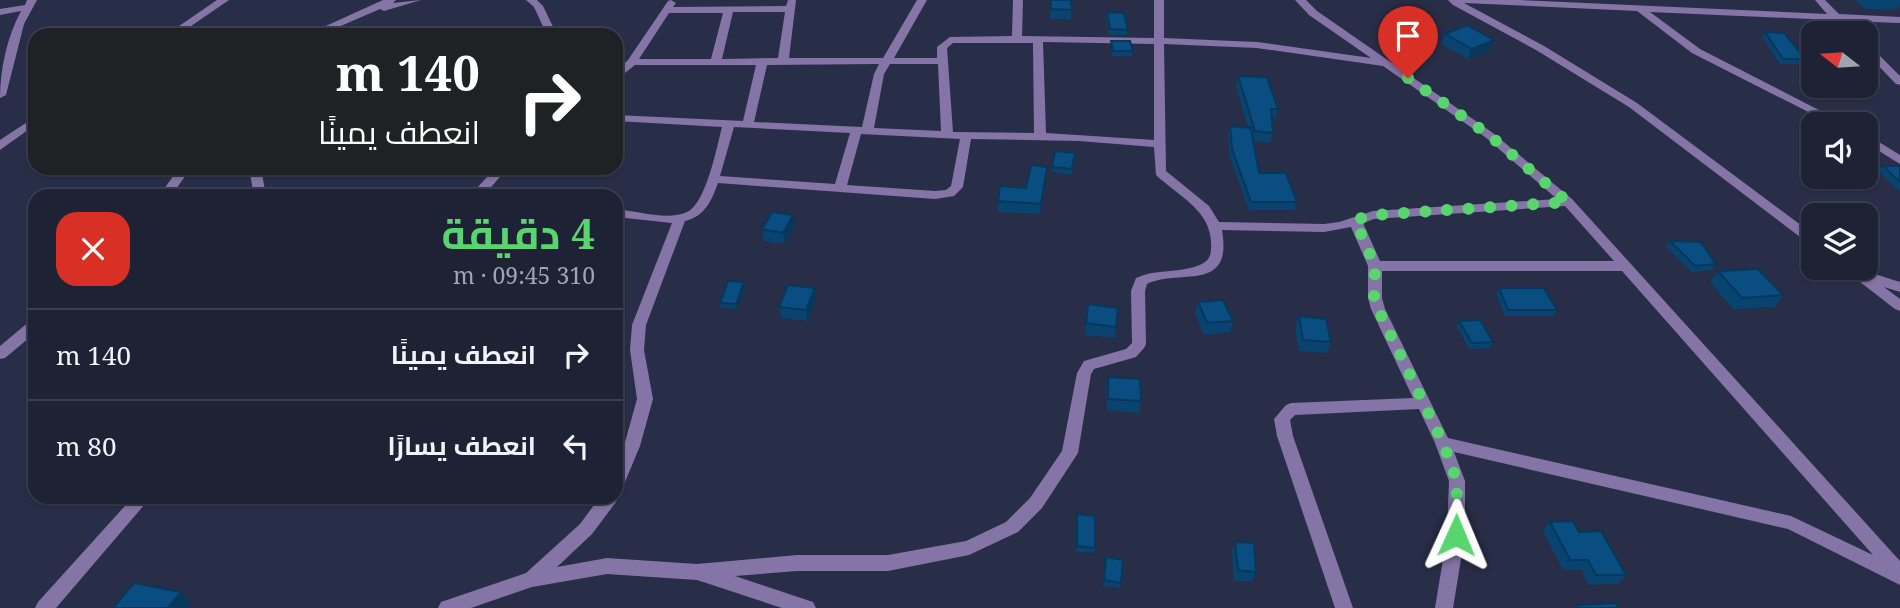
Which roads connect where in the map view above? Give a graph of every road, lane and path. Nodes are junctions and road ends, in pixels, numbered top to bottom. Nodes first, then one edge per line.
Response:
1 (224, 0) edge
2 (391, 0) edge
3 (416, 0) edge
4 (531, 0) edge
5 (922, 0) edge
6 (1018, 0) edge
7 (1159, 0) edge
8 (1452, 0) edge
9 (1627, 0) edge
10 (1821, 0) edge
11 (1294, 1) edge
12 (30, 4) edge
13 (791, 4) edge
14 (670, 5) edge
15 (1640, 9) junction
16 (729, 10) junction
17 (0, 12) edge
18 (353, 18) junction
19 (1836, 18) junction
20 (1900, 20) edge
21 (1839, 21) edge
22 (182, 28) edge
23 (328, 28) edge
24 (549, 28) edge
25 (1017, 40) junction
26 (1038, 40) junction
27 (1157, 41) junction
28 (1878, 60) edge
29 (716, 61) junction
30 (885, 61) junction
31 (944, 61) junction
32 (632, 62) junction
33 (762, 62) junction
34 (783, 62) junction
35 (1387, 64) junction
36 (623, 70) edge
37 (1900, 82) edge
38 (0, 95) edge
39 (1816, 112) edge
40 (623, 118) edge
41 (729, 124) junction
42 (28, 125) edge
43 (748, 125) junction
44 (862, 131) junction
45 (947, 135) junction
46 (966, 135) junction
47 (1040, 136) junction
48 (1158, 144) junction
49 (0, 146) edge
50 (1878, 146) edge
51 (1900, 160) edge
52 (496, 175) edge
53 (713, 179) junction
54 (841, 186) junction
55 (483, 189) edge
56 (1568, 202) junction
57 (623, 214) edge
58 (680, 218) junction
59 (1355, 220) junction
60 (1217, 226) junction
61 (1801, 231) edge
62 (1375, 266) junction
63 (1624, 266) junction
64 (1866, 280) edge
65 (1878, 280) edge
66 (1900, 287) edge
67 (1900, 306) edge
68 (28, 331) edge
69 (0, 354) edge
70 (1423, 403) junction
71 (1443, 443) junction
72 (623, 467) edge
73 (137, 504) edge
74 (605, 504) edge
75 (697, 572) junction
76 (1900, 575) edge
77 (532, 579) junction
78 (44, 608) edge
79 (447, 608) edge
80 (807, 608) edge
81 (1344, 608) edge
82 (1444, 608) edge

1 - 22 street
2 - 18 street
3 - 18 street
4 - 24 street
5 - 30 street
6 - 25 street
7 - 27 street
8 - 15 street
8 - 61 street
9 - 15 street
10 - 19 street
11 - 35 street
12 - 17 street
12 - 38 street
13 - 16 street
13 - 34 street
14 - 16 street
14 - 32 street
15 - 19 street
15 - 39 street
16 - 29 street
18 - 23 street
19 - 20 street
19 - 21 street
25 - 26 street
25 - 31 street
26 - 27 street
26 - 47 street
27 - 35 street
27 - 48 street
28 - 37 street
29 - 32 street
29 - 33 street
30 - 31 street
30 - 34 street
30 - 44 street
31 - 45 street
32 - 36 street
33 - 34 street
33 - 43 street
35 - 56 street
40 - 41 street
41 - 43 street
41 - 53 street
42 - 49 street
43 - 44 street
44 - 45 street
44 - 54 street
45 - 46 street
46 - 47 street
46 - 54 street
47 - 48 street
48 - 60 street
50 - 51 street
52 - 55 street
53 - 54 street
53 - 58 street
56 - 59 street
56 - 63 street
57 - 58 street
58 - 72 street
59 - 60 street
59 - 62 street
60 - 75 street
62 - 63 street
62 - 70 street
63 - 76 street
64 - 67 street
65 - 66 street
68 - 69 street
70 - 71 street
70 - 81 street
71 - 76 street
71 - 82 street
73 - 78 street
74 - 77 street
75 - 77 street
75 - 80 street
77 - 79 street

